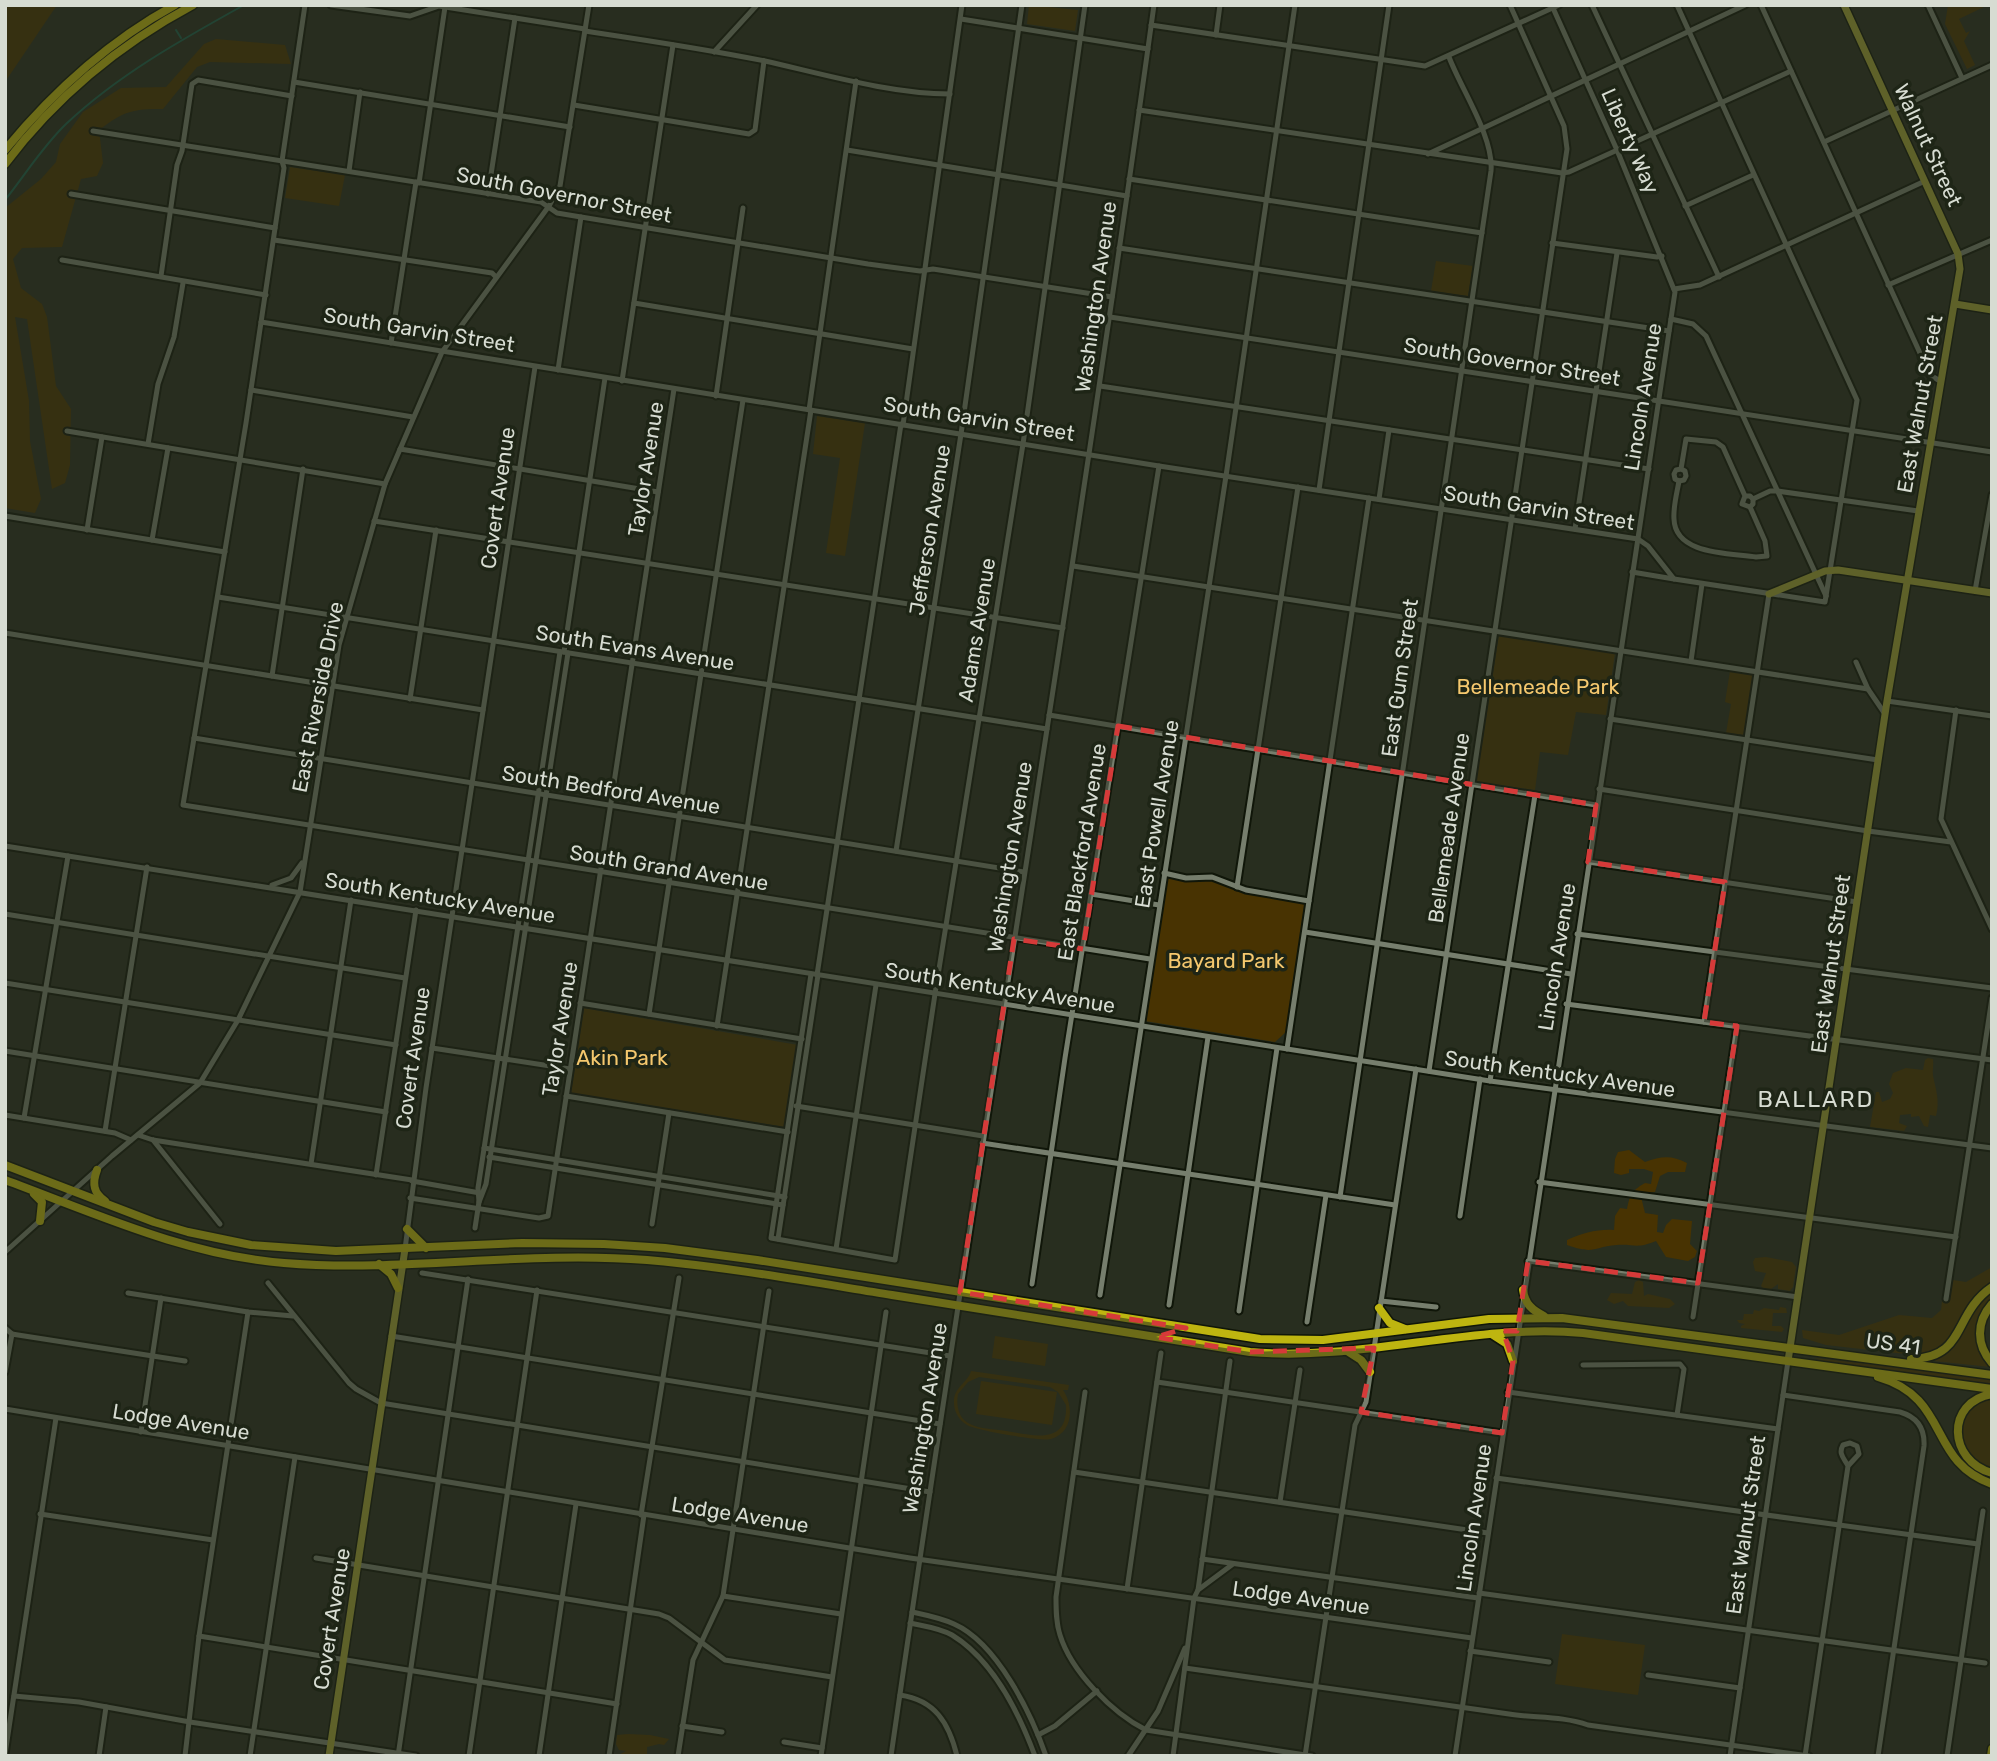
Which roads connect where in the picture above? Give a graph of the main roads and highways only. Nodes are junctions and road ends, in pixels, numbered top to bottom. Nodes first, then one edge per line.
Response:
1 (175, 5) edge
2 (193, 5) edge
3 (1844, 5) edge
4 (5, 150) edge
5 (5, 164) edge
6 (1955, 304) junction
7 (1992, 310) edge
8 (1907, 580) junction
9 (1992, 593) edge
10 (1769, 594) road end
11 (5, 1165) edge
12 (97, 1170) road end
13 (5, 1180) edge
14 (16, 1184) junction
15 (119, 1210) junction
16 (40, 1221) road end
17 (407, 1229) road end
18 (426, 1248) junction
19 (405, 1249) junction
20 (403, 1263) junction
21 (379, 1264) junction
22 (815, 1269) junction
23 (813, 1282) junction
24 (1992, 1287) edge
25 (398, 1288) junction
26 (1523, 1290) road end
27 (1992, 1304) edge
28 (1380, 1305) road end
29 (1547, 1317) junction
30 (1158, 1324) junction
31 (1408, 1330) junction
32 (1487, 1334) junction
33 (1156, 1337) junction
34 (1790, 1347) junction
35 (1347, 1351) junction
36 (1881, 1360) junction
37 (1513, 1361) road end
38 (1788, 1361) junction
39 (1992, 1363) edge
40 (1831, 1367) junction
41 (1370, 1372) road end
42 (1992, 1374) edge
43 (1992, 1391) edge
44 (1992, 1473) edge
45 (1992, 1484) edge
46 (1992, 1749) edge
47 (329, 1756) edge
48 (1991, 1756) edge

1 - 4 highway
2 - 5 highway
3 - 6 main road, Walnut Street
6 - 7 main road
6 - 8 main road, East Walnut Street
8 - 9 main road
8 - 10 main road
8 - 34 main road, East Walnut Street
11 - 15 highway, US 41
12 - 15 highway
13 - 14 highway, US 41
14 - 16 highway
14 - 21 highway, US 41
15 - 19 highway, US 41
17 - 18 highway
18 - 19 highway, US 41
18 - 22 highway, US 41
19 - 20 main road, Covert Avenue
20 - 21 highway, US 41
20 - 23 highway, US 41
20 - 25 main road, Covert Avenue
21 - 25 highway
22 - 23 highway
22 - 30 highway, US 41
23 - 33 highway, US 41
24 - 36 highway
25 - 47 main road, Covert Avenue
26 - 29 highway
27 - 39 highway
28 - 31 highway
29 - 31 highway, US 41
29 - 34 highway, US 41
30 - 31 highway, US 41
30 - 33 highway
32 - 35 highway, US 41
32 - 37 highway
32 - 38 highway, US 41
33 - 35 highway, US 41
34 - 36 highway, US 41 / US 41
34 - 38 main road, East Walnut Street
35 - 41 highway
36 - 42 highway, US 41 / US 41
38 - 40 highway, US 41
40 - 43 highway, US 41
40 - 45 highway
43 - 44 highway
46 - 48 highway

